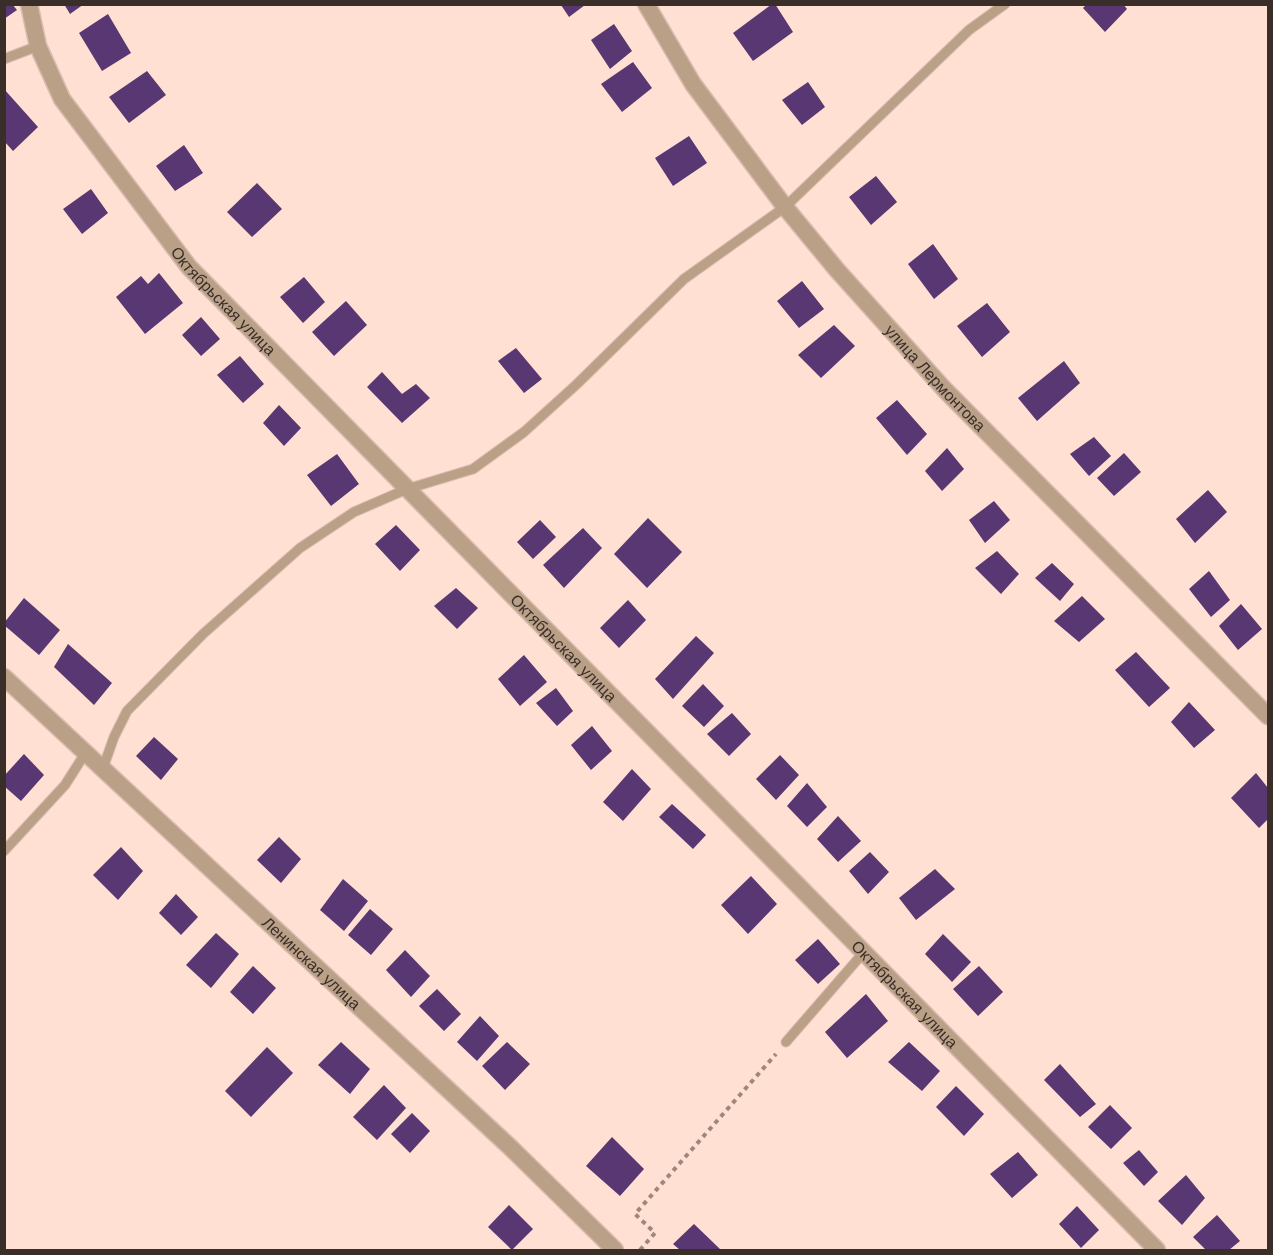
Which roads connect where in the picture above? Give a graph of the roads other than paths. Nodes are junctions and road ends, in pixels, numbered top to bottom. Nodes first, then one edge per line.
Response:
1 (29, 4) edge
2 (646, 4) edge
3 (1005, 4) edge
4 (38, 46) junction
5 (4, 59) edge
6 (785, 207) junction
7 (407, 489) junction
8 (4, 677) edge
9 (1269, 716) edge
10 (86, 752) junction
11 (103, 768) junction
12 (4, 851) edge
13 (864, 952) junction
14 (786, 1042) road end
15 (615, 1251) edge
16 (1157, 1251) edge

1 - 4 street, Октябрьская улица
2 - 6 street, улица Лермонтова
3 - 6 lane
4 - 5 lane
4 - 7 street, Октябрьская улица
6 - 7 lane
6 - 9 street, улица Лермонтова
7 - 11 lane
7 - 13 street, Октябрьская улица
8 - 10 street, Ленинская улица
10 - 11 street, Ленинская улица
10 - 12 lane
11 - 15 street, Ленинская улица
13 - 14 lane
13 - 16 street, Октябрьская улица

